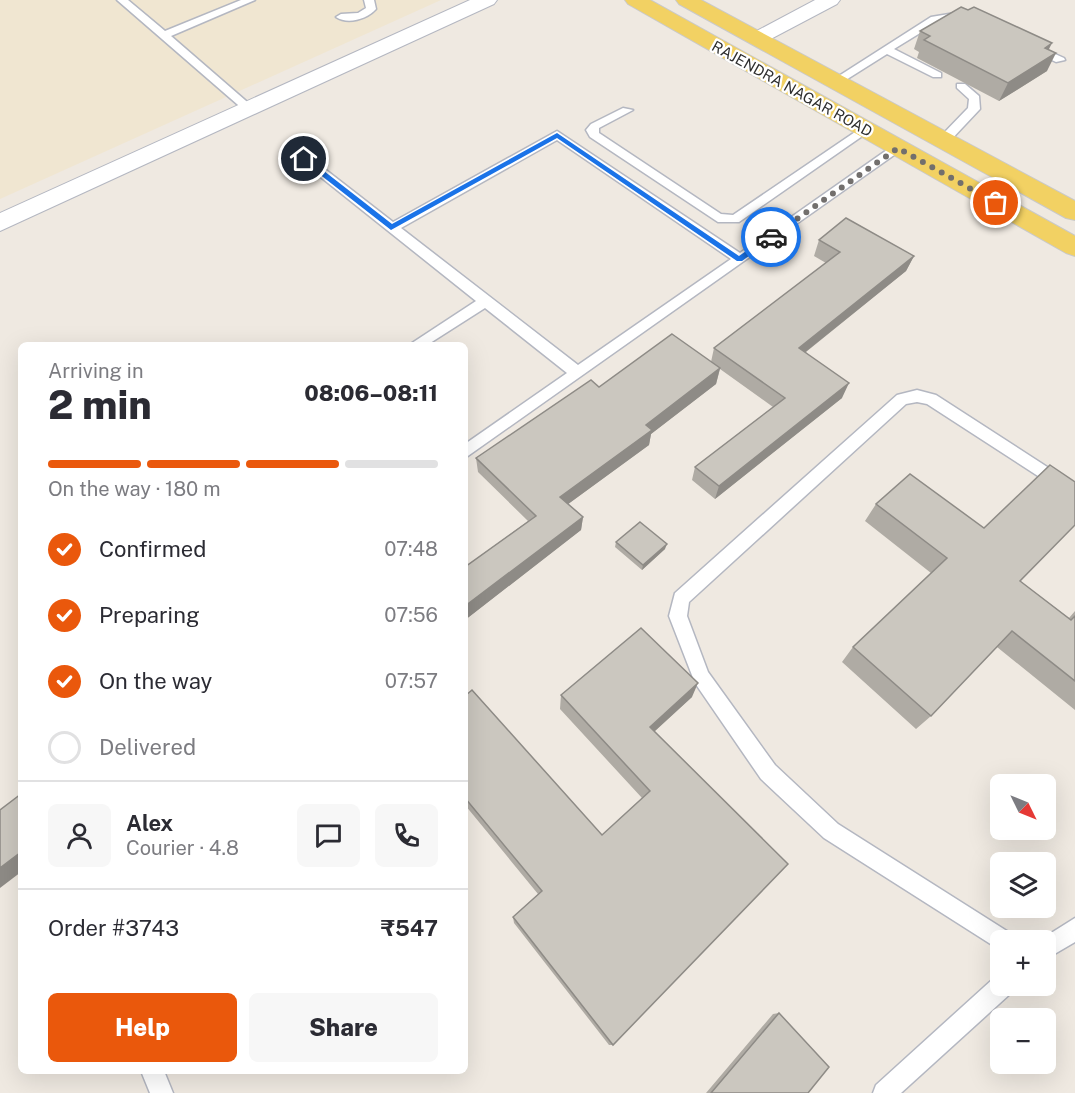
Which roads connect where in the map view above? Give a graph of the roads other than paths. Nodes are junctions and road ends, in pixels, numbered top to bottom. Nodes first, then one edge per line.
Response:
1 (122, 0) edge
2 (250, 0) edge
3 (369, 0) edge
4 (487, 0) edge
5 (635, 0) edge
6 (686, 0) edge
7 (830, 0) edge
8 (341, 17) dead end
9 (980, 23) edge
10 (162, 36) junction
11 (758, 38) junction
12 (1020, 41) edge
13 (887, 50) junction
14 (1060, 60) dead end
15 (937, 75) dead end
16 (837, 81) junction
17 (962, 86) dead end
18 (249, 109) junction
19 (627, 110) dead end
20 (865, 130) junction
21 (944, 140) junction
22 (898, 148) junction
23 (304, 159) dead end
24 (1075, 212) edge
25 (0, 223) edge
26 (391, 228) junction
27 (1075, 247) edge
28 (740, 260) junction
29 (484, 302) junction
30 (421, 342) edge
31 (578, 372) junction
32 (468, 450) edge
33 (1075, 493) edge
34 (1075, 929) edge
35 (990, 932) edge
36 (1056, 942) edge
37 (991, 996) edge
38 (153, 1074) edge
39 (162, 1093) edge
40 (884, 1093) edge

1 - 10 lane
2 - 10 lane
3 - 8 lane
4 - 18 street
5 - 20 main road, RAJENDRA NAGAR ROAD
6 - 11 main road, RAJENDRA NAGAR ROAD
7 - 11 street
9 - 13 lane
10 - 18 lane
11 - 16 main road, RAJENDRA NAGAR ROAD
12 - 14 lane
13 - 15 lane
13 - 16 lane
16 - 21 main road, RAJENDRA NAGAR ROAD
17 - 21 lane
18 - 25 street
19 - 20 lane
20 - 22 main road, RAJENDRA NAGAR ROAD
21 - 24 main road, RAJENDRA NAGAR ROAD
22 - 27 main road, RAJENDRA NAGAR ROAD
22 - 28 lane
23 - 26 lane
26 - 28 lane
26 - 29 lane
28 - 31 lane
29 - 30 lane
29 - 31 lane
31 - 32 lane
33 - 35 lane
34 - 36 lane
37 - 40 lane
38 - 39 lane

